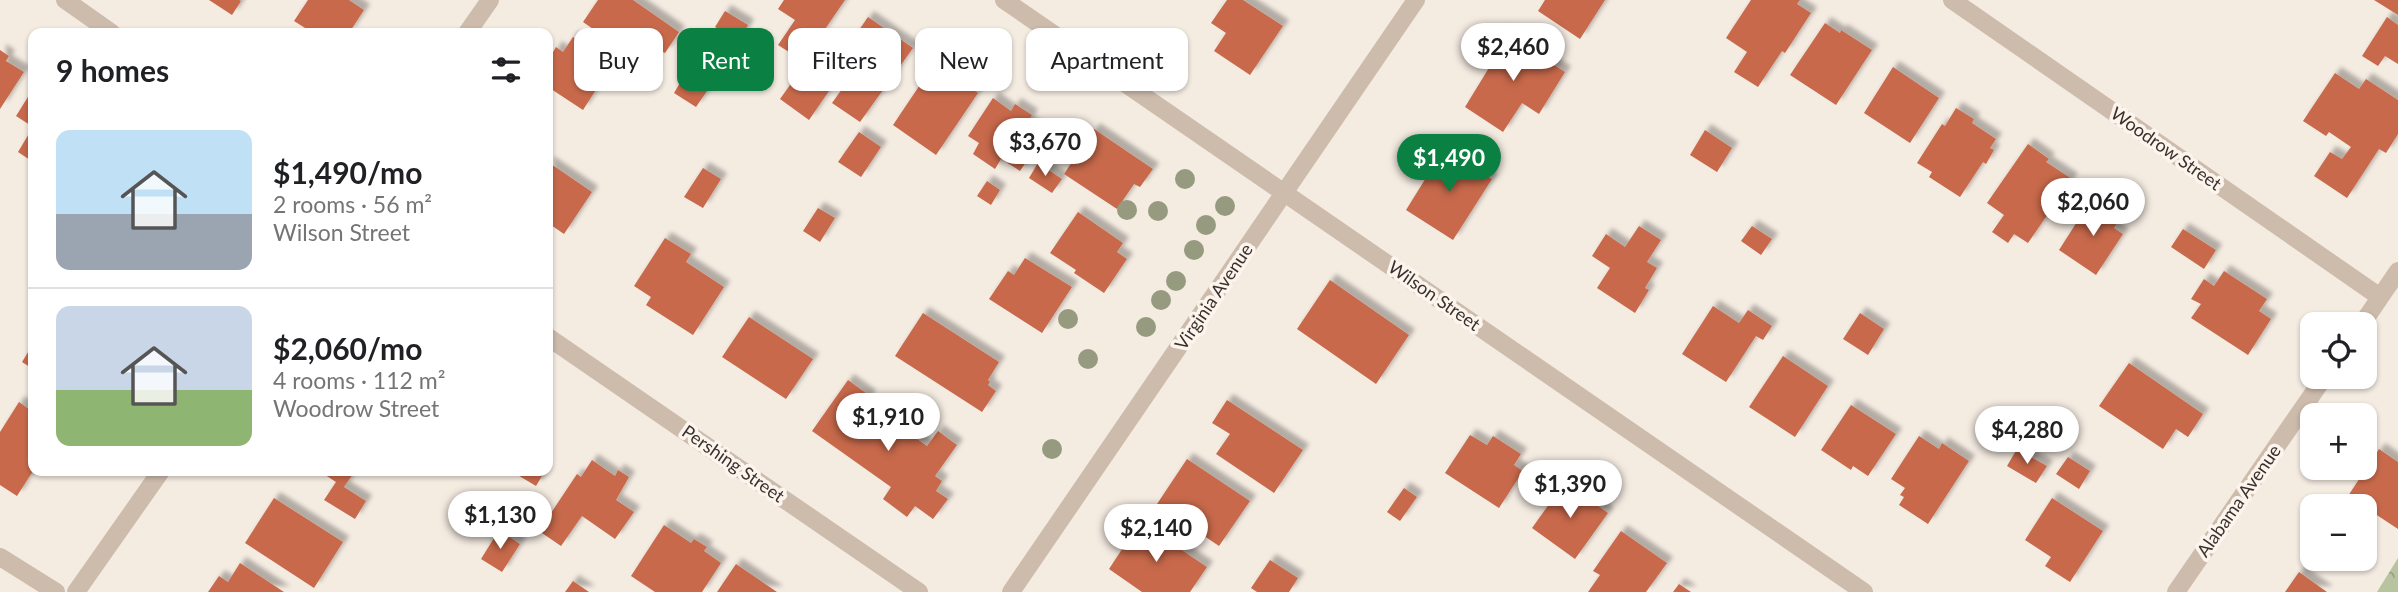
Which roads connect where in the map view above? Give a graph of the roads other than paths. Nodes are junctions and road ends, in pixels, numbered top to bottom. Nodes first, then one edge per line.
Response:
1 (65, 0) edge
2 (490, 0) edge
3 (1004, 0) edge
4 (1416, 0) edge
5 (1952, 0) edge
6 (106, 28) edge
7 (470, 28) edge
8 (1285, 194) junction
9 (2398, 271) edge
10 (2380, 298) junction
11 (2370, 312) edge
12 (553, 340) edge
13 (2316, 389) edge
14 (157, 476) edge
15 (0, 557) edge
16 (56, 592) edge
17 (76, 592) edge
18 (919, 592) edge
19 (1011, 592) edge
20 (1864, 592) edge
21 (2176, 592) edge

1 - 6 street
2 - 7 street
3 - 8 street, Wilson Street
4 - 8 street, Virginia Avenue
5 - 10 street, Woodrow Street
8 - 19 street, Virginia Avenue
8 - 20 street, Wilson Street
9 - 10 street
10 - 11 street
12 - 18 street, Pershing Street
13 - 21 street, Alabama Avenue
14 - 17 street
15 - 16 street

